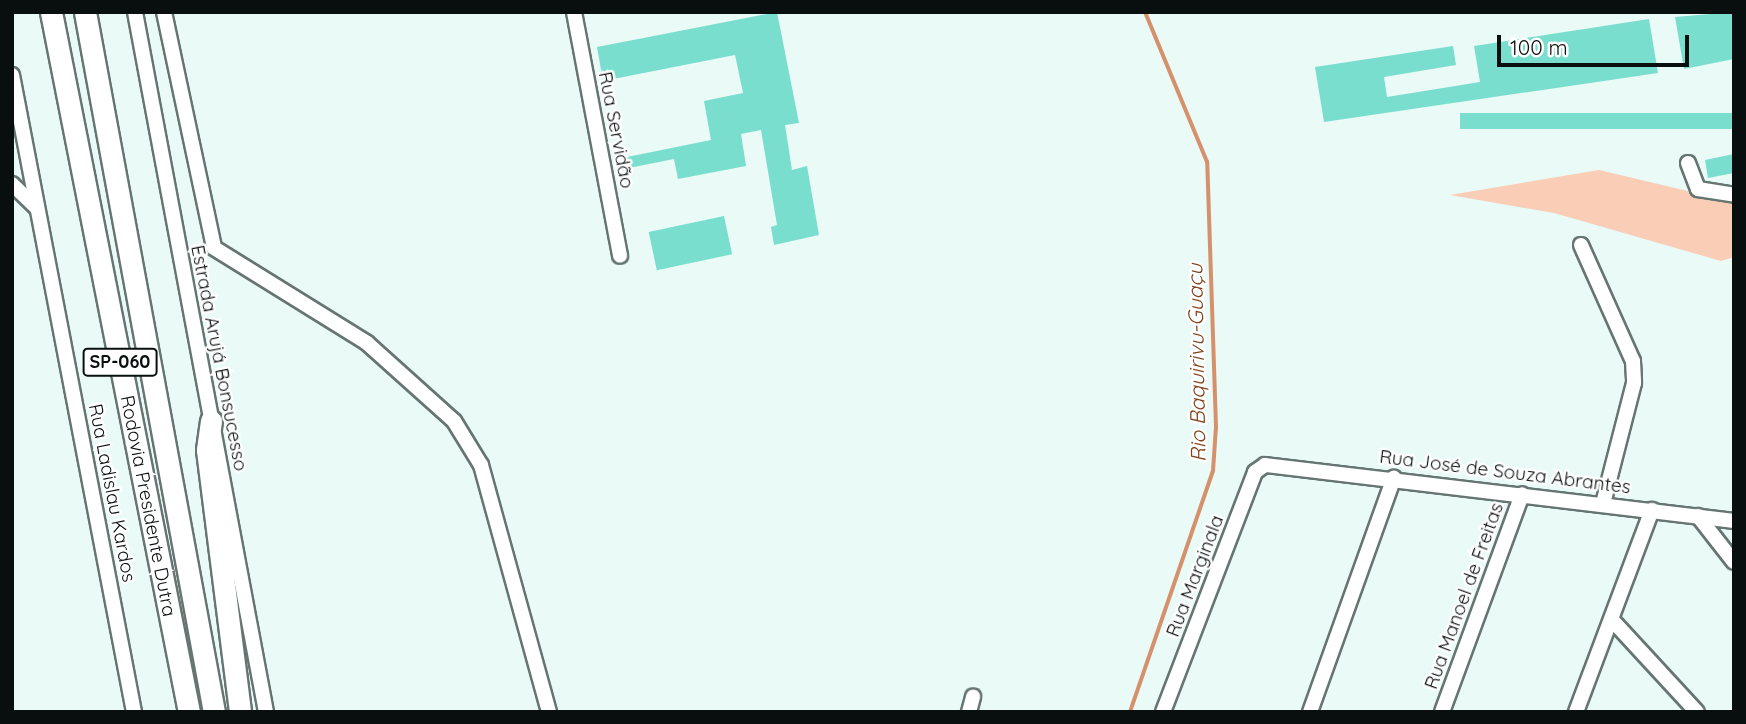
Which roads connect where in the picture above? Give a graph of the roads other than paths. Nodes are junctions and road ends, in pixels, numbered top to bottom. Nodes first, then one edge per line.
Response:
1 (51, 12) edge
2 (85, 12) edge
3 (135, 12) edge
4 (164, 12) edge
5 (575, 12) edge
6 (12, 75) edge
7 (15, 99) edge
8 (1688, 163) dead end
9 (12, 184) edge
10 (1734, 195) edge
11 (37, 207) junction
12 (1581, 245) dead end
13 (620, 256) dead end
14 (211, 421) junction
15 (1272, 464) joint
16 (1394, 478) junction
17 (1522, 494) junction
18 (1603, 504) junction
19 (1652, 510) junction
20 (1699, 516) junction
21 (1734, 521) edge
22 (1734, 562) edge
23 (1612, 620) junction
24 (973, 697) dead end
25 (134, 712) edge
26 (189, 712) edge
27 (214, 712) edge
28 (240, 712) edge
29 (266, 712) edge
30 (550, 712) edge
31 (969, 712) edge
32 (1163, 712) edge
33 (1310, 712) edge
34 (1442, 712) edge
35 (1576, 712) edge
36 (1697, 712) edge

1 - 26 highway, Rodovia Presidente Dutra / SP-060
2 - 27 highway, Rodovia Presidente Dutra / SP-060
3 - 14 street, Estrada Arujá Bonsucesso
4 - 30 street
5 - 13 street, Rua Servidão
6 - 7 street, Rua Ladislau Kardos
7 - 11 street, Rua Ladislau Kardos
8 - 10 street
9 - 11 street
11 - 25 street, Rua Ladislau Kardos
12 - 18 street
14 - 28 highway
14 - 29 street, Estrada Arujá Bonsucesso
15 - 16 street, Rua José de Souza Abrantes
15 - 32 street, Rua Marginala
16 - 17 street, Rua José de Souza Abrantes
16 - 33 street
17 - 18 street, Rua José de Souza Abrantes
17 - 34 street, Rua Manoel de Freitas
18 - 19 street, Rua José de Souza Abrantes
19 - 20 street, Rua José de Souza Abrantes
19 - 23 street
20 - 21 street, Rua José de Souza Abrantes
20 - 22 street
23 - 35 street
23 - 36 street
24 - 31 street

